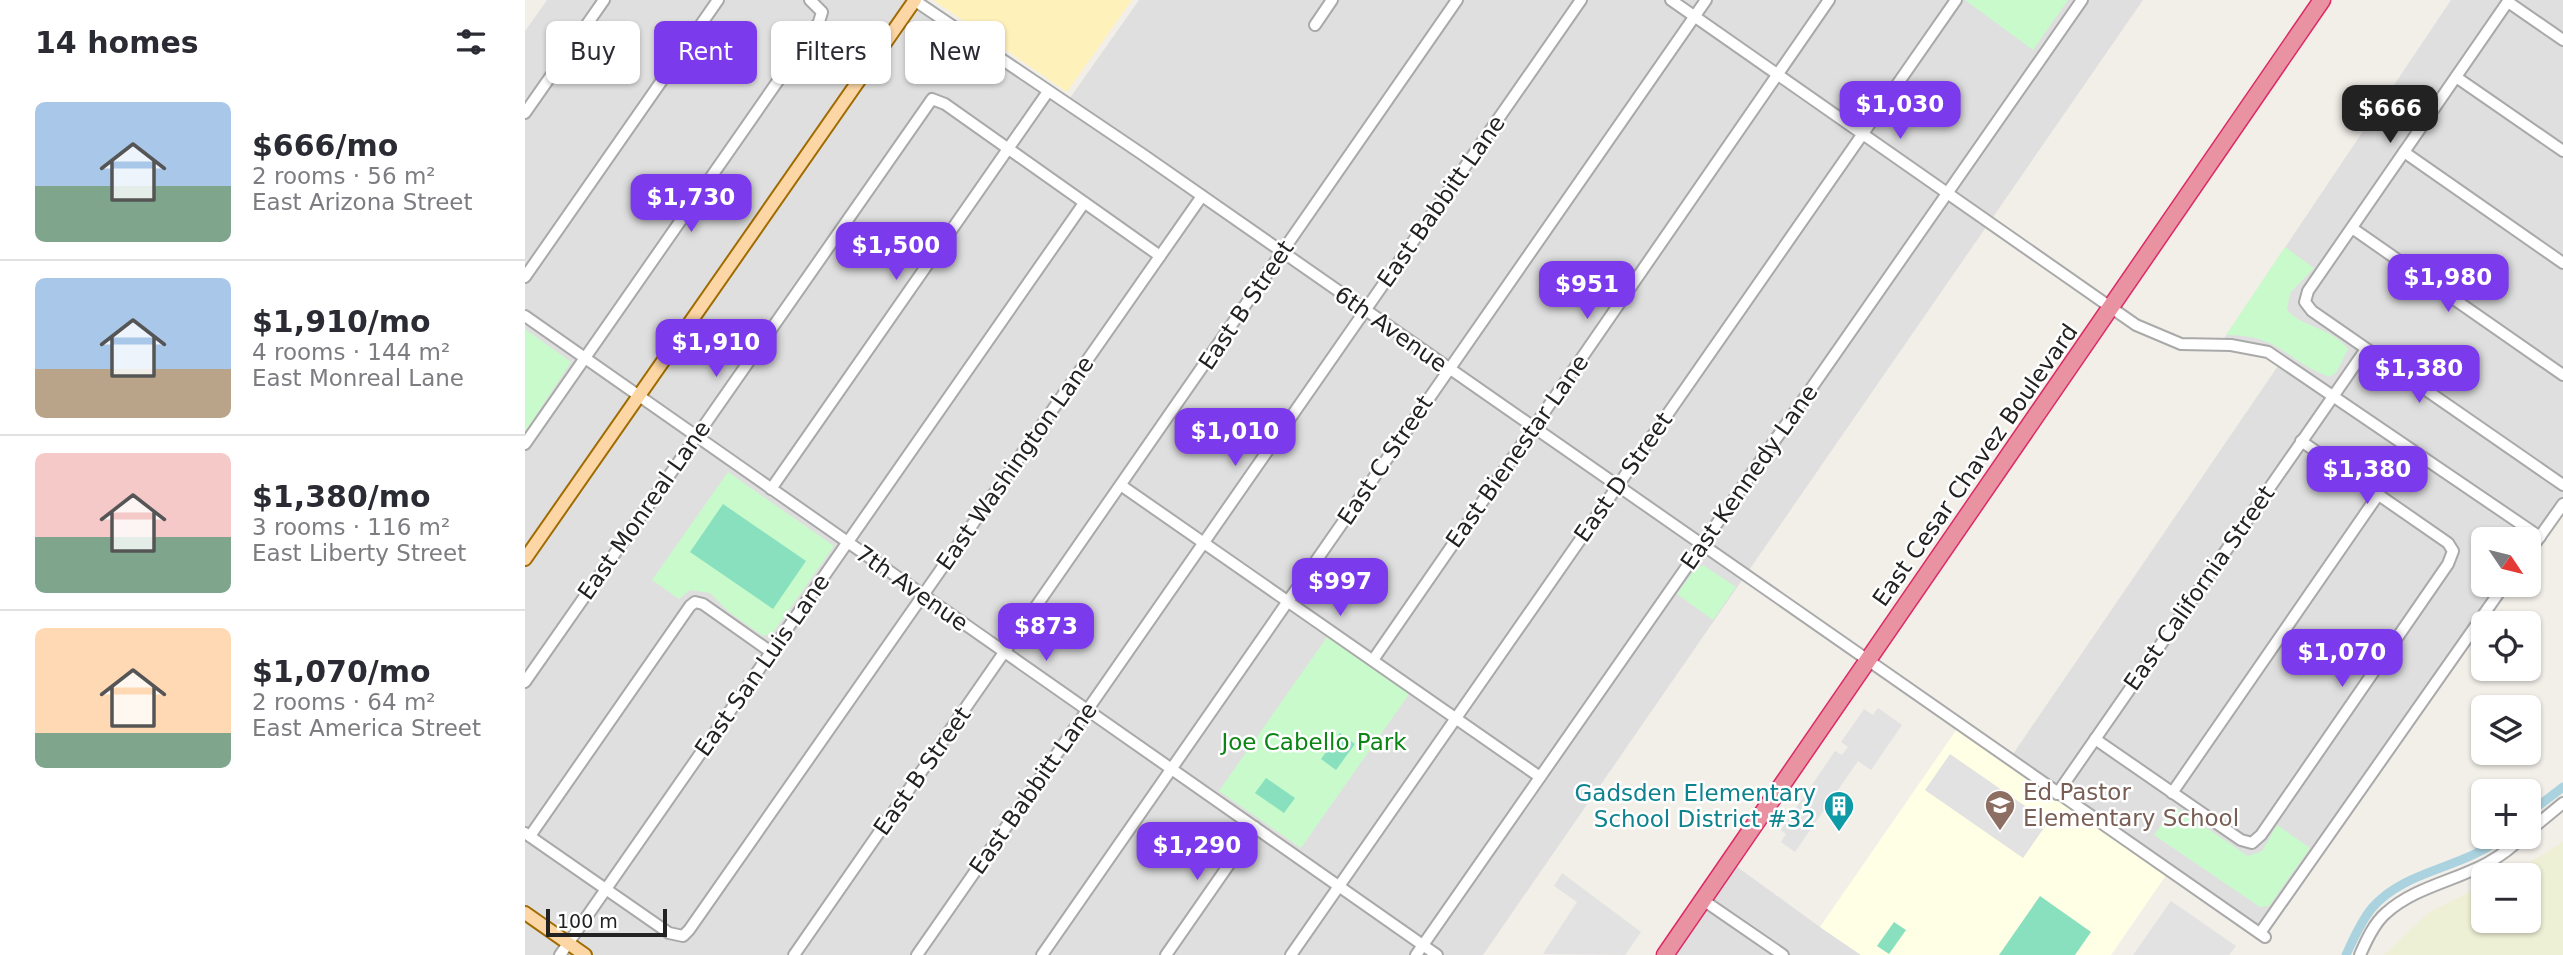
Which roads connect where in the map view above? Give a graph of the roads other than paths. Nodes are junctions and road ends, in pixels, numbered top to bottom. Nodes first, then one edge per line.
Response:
1 (604, 0) edge
2 (718, 0) edge
3 (810, 0) edge
4 (915, 0) edge
5 (1332, 0) edge
6 (1457, 0) edge
7 (1581, 0) edge
8 (1671, 0) edge
9 (1706, 0) edge
10 (1829, 0) edge
11 (1956, 0) edge
12 (2082, 0) edge
13 (2322, 0) edge
14 (2509, 1) edge
15 (1694, 16) junction
16 (1315, 25) dead end
17 (2563, 40) edge
18 (1777, 74) junction
19 (2456, 77) junction
20 (1047, 93) junction
21 (525, 113) edge
22 (1862, 134) junction
23 (1008, 149) junction
24 (2563, 151) edge
25 (2404, 152) junction
26 (1948, 194) junction
27 (1202, 196) junction
28 (1084, 202) junction
29 (2352, 228) junction
30 (1282, 253) junction
31 (1160, 256) junction
32 (2563, 263) edge
33 (525, 277) edge
34 (2112, 308) junction
35 (1365, 310) junction
36 (525, 316) edge
37 (2366, 349) junction
38 (585, 358) junction
39 (1448, 368) junction
40 (2563, 375) edge
41 (2334, 394) junction
42 (639, 396) junction
43 (1532, 428) junction
44 (695, 436) junction
45 (2301, 441) junction
46 (525, 444) edge
47 (2563, 485) edge
48 (1122, 486) junction
49 (1616, 486) junction
50 (771, 489) junction
51 (2378, 495) junction
52 (2563, 504) edge
53 (2526, 527) edge
54 (2541, 536) edge
55 (847, 542) junction
56 (1203, 542) junction
57 (1701, 546) junction
58 (525, 559) edge
59 (923, 596) junction
60 (2496, 597) edge
61 (1288, 602) junction
62 (771, 652) junction
63 (1004, 653) junction
64 (1373, 660) junction
65 (1867, 661) junction
66 (525, 682) edge
67 (1087, 711) junction
68 (1456, 718) junction
69 (2095, 739) junction
70 (1171, 769) junction
71 (1540, 777) junction
72 (2172, 793) junction
73 (2057, 794) junction
74 (2563, 803) edge
75 (2541, 821) edge
76 (1255, 827) junction
77 (528, 834) edge
78 (2507, 849) edge
79 (1339, 887) junction
80 (606, 889) junction
81 (1703, 900) junction
82 (525, 913) edge
83 (569, 943) junction
84 (1766, 943) junction
85 (1420, 950) edge
86 (560, 955) edge
87 (585, 955) edge
88 (794, 955) edge
89 (917, 955) edge
90 (1042, 955) edge
91 (1166, 955) edge
92 (1291, 955) edge
93 (1437, 955) edge
94 (1665, 955) edge
95 (1758, 955) edge
96 (1783, 955) edge
97 (2360, 955) edge

1 - 21 street
2 - 33 street
3 - 38 street
4 - 20 street, 6th Avenue
4 - 42 main road
5 - 16 street
6 - 30 street, East B Street
7 - 35 street, East Babbitt Lane
8 - 15 street
9 - 15 street, East C Street
10 - 18 street, East Bienestar Lane
11 - 22 street, East D Street
12 - 26 street, East Kennedy Lane
13 - 34 highway, East Cesar Chavez Boulevard
14 - 17 street
14 - 19 street
15 - 18 street
15 - 39 street, East C Street
18 - 22 street
18 - 43 street, East Bienestar Lane
19 - 24 street
19 - 25 street
20 - 23 street
20 - 27 street, 6th Avenue
22 - 26 street
22 - 49 street, East D Street
23 - 28 street
23 - 44 street, East Monreal Lane
23 - 50 street
25 - 29 street
25 - 32 street
26 - 34 street
26 - 57 street, East Kennedy Lane
27 - 30 street, 6th Avenue
27 - 31 street, East Washington Lane
28 - 31 street
28 - 55 street, East San Luis Lane
29 - 37 street
29 - 40 street
30 - 35 street, 6th Avenue
30 - 48 street, East B Street
31 - 59 street, East Washington Lane
34 - 41 street
34 - 65 highway, East Cesar Chavez Boulevard
35 - 39 street, 6th Avenue
35 - 56 street, East Babbitt Lane
36 - 38 street, 7th Avenue
37 - 41 street, East California Street
37 - 47 street
38 - 42 street, 7th Avenue
38 - 46 street
39 - 43 street, 6th Avenue
39 - 61 street, East C Street
41 - 45 street, East California Street
41 - 53 street
42 - 44 street, 7th Avenue
42 - 58 main road
43 - 49 street, 6th Avenue
43 - 64 street, East Bienestar Lane
44 - 50 street, 7th Avenue
44 - 66 street, East Monreal Lane
45 - 51 street
45 - 69 street, East California Street
48 - 56 street
48 - 63 street, East B Street
49 - 57 street, 6th Avenue
49 - 68 street, East D Street
50 - 55 street, 7th Avenue
51 - 72 street
51 - 72 street
52 - 54 street
55 - 59 street, 7th Avenue
55 - 62 street, East San Luis Lane
56 - 61 street
56 - 67 street, East Babbitt Lane
57 - 65 street, 6th Avenue
57 - 71 street, East Kennedy Lane
59 - 63 street, 7th Avenue
59 - 80 street, East Washington Lane
60 - 73 street, 6th Avenue
61 - 64 street
61 - 70 street, East C Street
62 - 77 street
62 - 80 street, East San Luis Lane
63 - 67 street, 7th Avenue
63 - 88 street, East B Street
64 - 68 street
65 - 73 street, 6th Avenue
65 - 81 highway, East Cesar Chavez Boulevard
67 - 70 street, 7th Avenue
67 - 89 street, East Babbitt Lane
68 - 71 street
68 - 79 street, East D Street
69 - 72 street
69 - 73 street, East California Street
70 - 76 street, 7th Avenue
70 - 90 street, East C Street
71 - 85 street, East Kennedy Lane
74 - 75 street
76 - 79 street, 7th Avenue
76 - 91 street
77 - 80 street
78 - 97 street
79 - 85 street, 7th Avenue
79 - 92 street, East D Street
80 - 83 street, East San Luis Lane
81 - 84 street
81 - 94 highway, East Cesar Chavez Boulevard
82 - 83 main road
83 - 86 street, East San Luis Lane
83 - 87 main road
84 - 95 street
84 - 96 street
85 - 93 street, 7th Avenue

